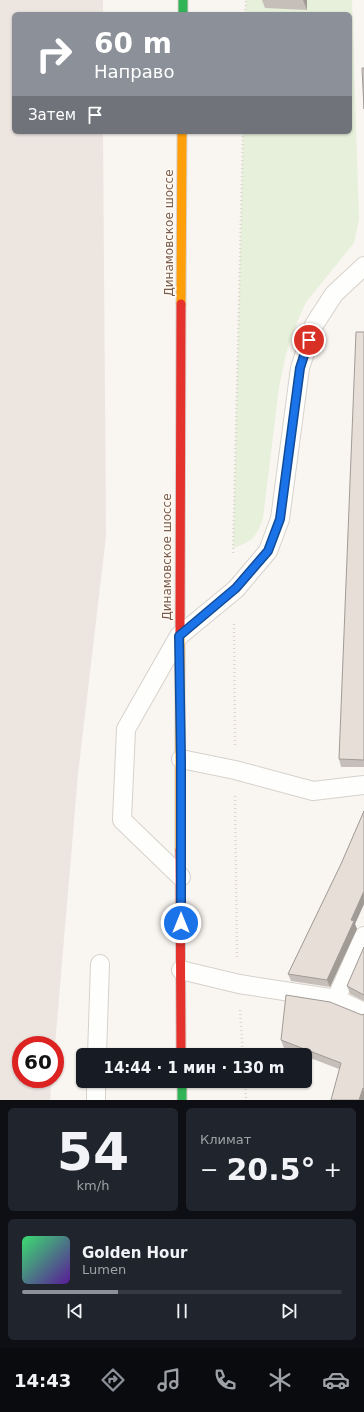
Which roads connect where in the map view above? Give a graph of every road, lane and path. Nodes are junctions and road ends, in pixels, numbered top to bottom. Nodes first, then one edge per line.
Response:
1 (183, 0) edge
2 (246, 0) edge
3 (183, 12) edge
4 (245, 12) edge
5 (182, 134) edge
6 (364, 266) edge
7 (179, 636) junction
8 (181, 759) junction
9 (364, 785) edge
10 (181, 877) junction
11 (364, 936) edge
12 (100, 964) dead end
13 (181, 970) junction
14 (336, 1000) junction
15 (364, 1012) edge
16 (97, 1048) edge
17 (181, 1048) edge
18 (96, 1088) edge
19 (182, 1088) edge
20 (245, 1088) edge
21 (96, 1100) edge
22 (182, 1100) edge
23 (246, 1100) edge

1 - 3 main road
2 - 4 path
5 - 7 main road, Динамовское шоссе
6 - 7 lane
7 - 8 main road, Динамовское шоссе
7 - 10 lane
8 - 9 lane
8 - 10 main road, Динамовское шоссе
10 - 13 main road, Динамовское шоссе
11 - 14 lane
12 - 16 lane
13 - 14 lane
13 - 17 main road, Динамовское шоссе
14 - 15 lane
18 - 21 lane
19 - 22 main road
20 - 23 path

